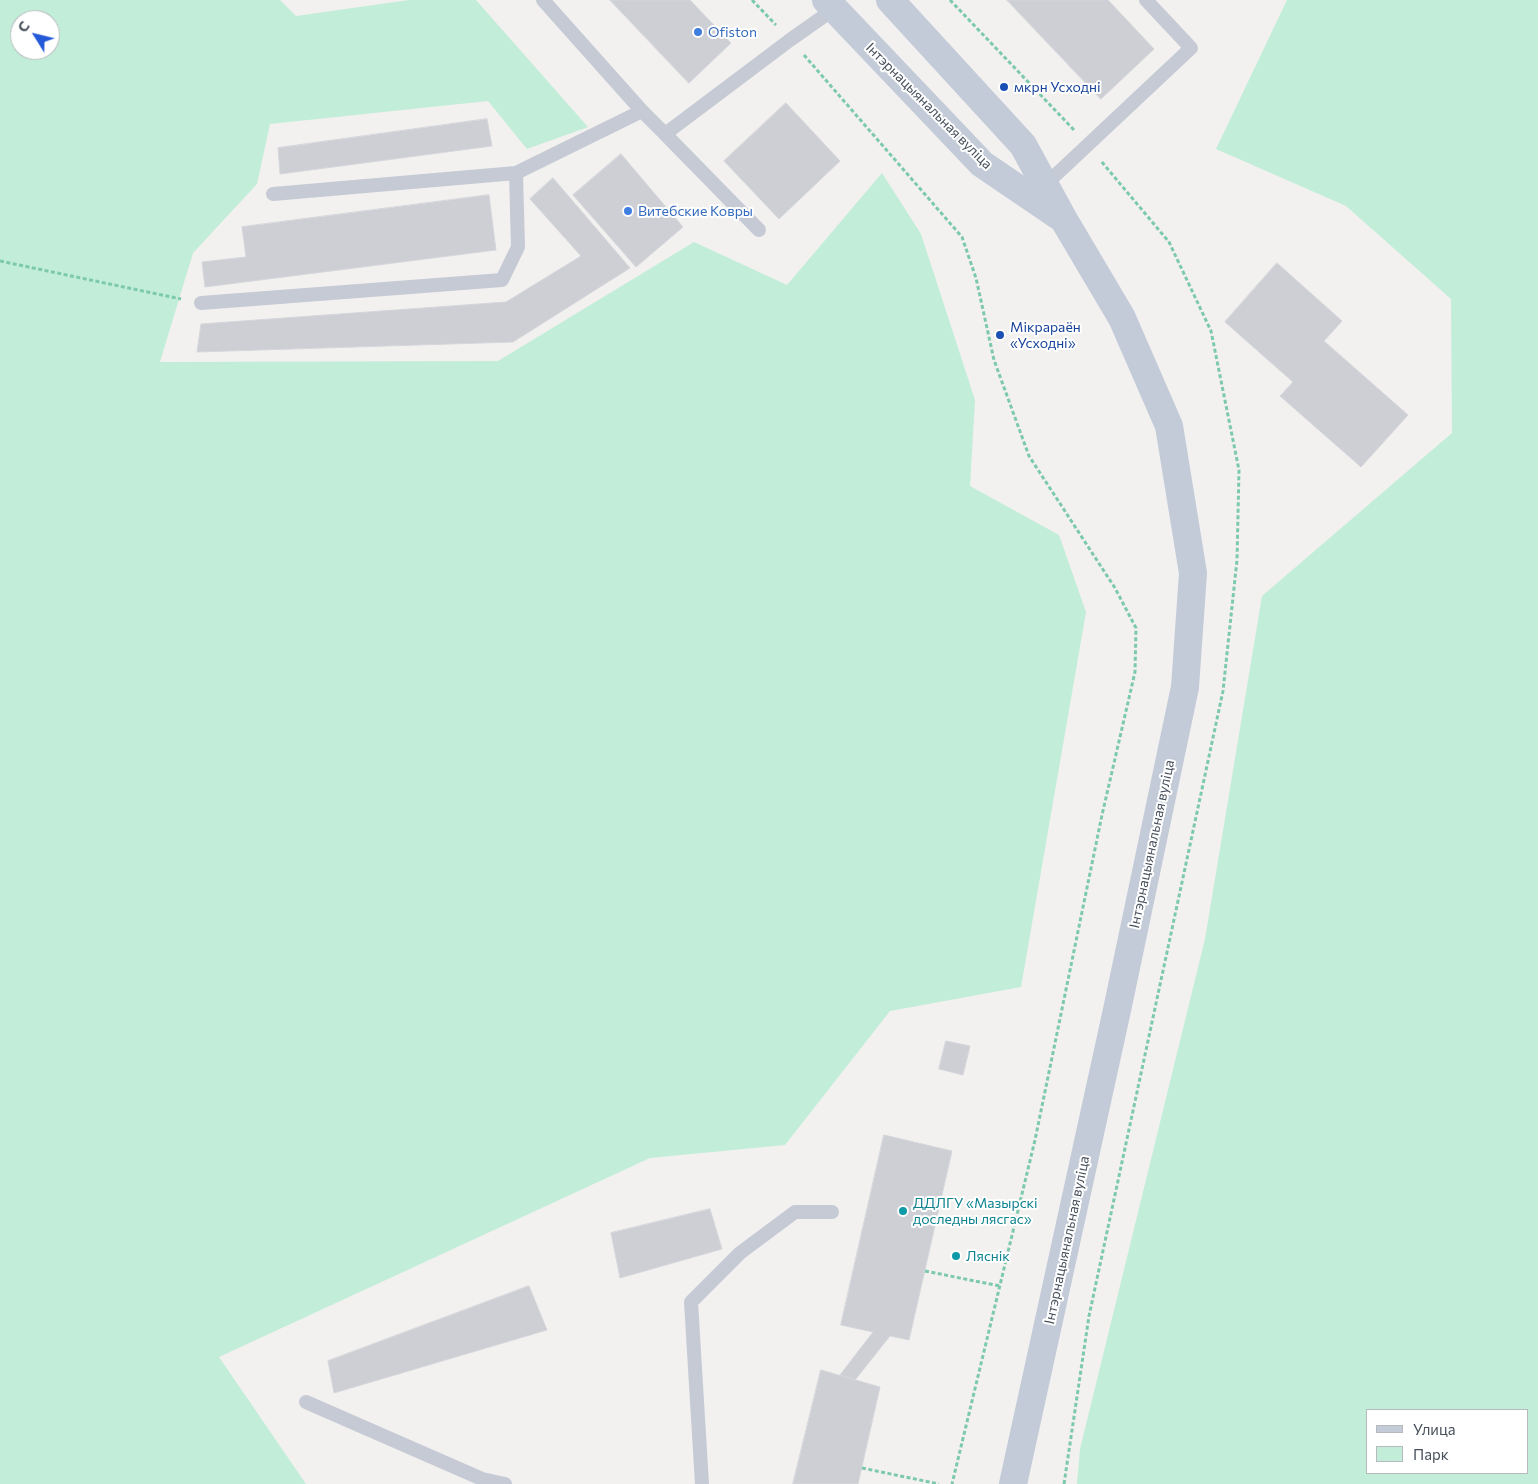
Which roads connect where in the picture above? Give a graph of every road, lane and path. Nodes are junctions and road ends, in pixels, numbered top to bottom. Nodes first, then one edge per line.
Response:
1 (543, 0) edge
2 (752, 0) edge
3 (890, 0) edge
4 (950, 0) edge
5 (1146, 0) edge
6 (830, 4) edge
7 (790, 40) junction
8 (642, 111) junction
9 (665, 134) junction
10 (1088, 145) junction
11 (516, 173) junction
12 (1045, 185) junction
13 (273, 194) dead end
14 (1064, 220) junction
15 (759, 230) dead end
16 (0, 261) edge
17 (201, 303) joint
18 (832, 1212) dead end
19 (925, 1271) dead end
20 (1000, 1286) junction
21 (306, 1402) dead end
22 (862, 1468) dead end
23 (504, 1484) edge
24 (702, 1484) edge
25 (939, 1484) edge
26 (952, 1484) edge
27 (1013, 1484) edge
28 (1064, 1484) edge

1 - 8 lane
2 - 7 path
3 - 12 main road, Інтэрнацыянальная вуліца
4 - 10 path
5 - 10 lane
6 - 7 lane
6 - 14 main road, Інтэрнацыянальная вуліца
7 - 9 lane
7 - 20 path
8 - 9 lane
8 - 11 lane
9 - 15 lane
10 - 12 lane
10 - 28 path
11 - 13 lane
11 - 17 lane
12 - 14 main road, Інтэрнацыянальная вуліца
14 - 27 main road, Інтэрнацыянальная вуліца
16 - 17 path
18 - 24 lane
19 - 20 path
20 - 26 path
21 - 23 lane
22 - 25 path

